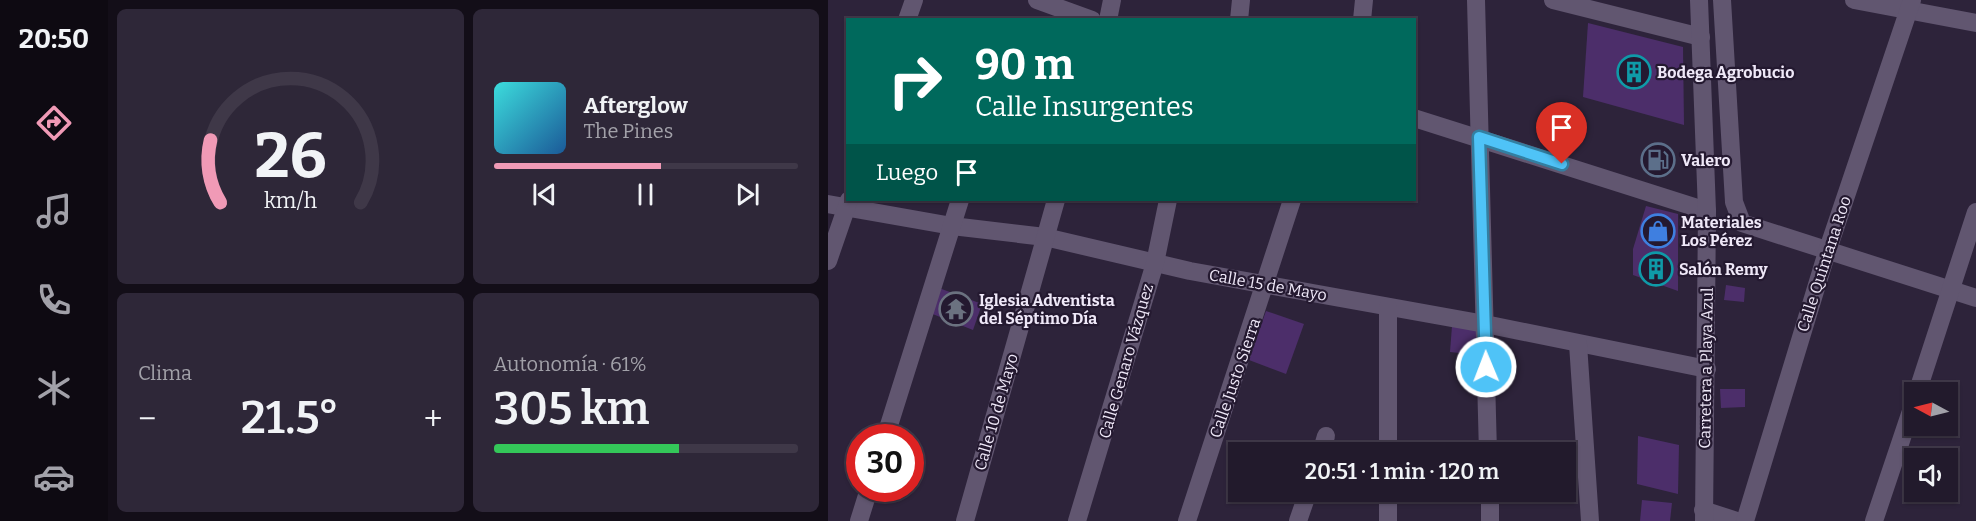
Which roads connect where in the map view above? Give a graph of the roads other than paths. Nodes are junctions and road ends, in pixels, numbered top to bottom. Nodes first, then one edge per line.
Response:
1 (914, 0) edge
2 (1037, 0) edge
3 (1112, 0) edge
4 (1241, 0) edge
5 (1364, 0) edge
6 (1476, 0) edge
7 (1553, 0) edge
8 (1699, 0) edge
9 (1722, 0) edge
10 (1854, 0) edge
11 (1910, 5) edge
12 (908, 18) edge
13 (1086, 18) edge
14 (1108, 18) edge
15 (1239, 18) edge
16 (1362, 18) edge
17 (1976, 23) edge
18 (1701, 37) junction
19 (1416, 119) edge
20 (1479, 137) junction
21 (960, 201) edge
22 (1056, 201) edge
23 (1168, 201) edge
24 (1292, 201) edge
25 (828, 204) edge
26 (848, 204) edge
27 (1707, 211) junction
28 (1976, 212) edge
29 (952, 226) junction
30 (1045, 237) junction
31 (1827, 252) junction
32 (828, 261) edge
33 (1155, 263) junction
34 (1266, 285) junction
35 (1951, 290) junction
36 (1976, 298) edge
37 (1388, 307) junction
38 (1485, 324) junction
39 (1578, 344) junction
40 (1707, 369) junction
41 (1921, 382) edge
42 (889, 424) edge
43 (1904, 432) edge
44 (1388, 442) edge
45 (1488, 442) edge
46 (865, 502) edge
47 (1305, 502) edge
48 (1388, 502) edge
49 (1490, 502) edge
50 (1703, 515) edge
51 (859, 521) edge
52 (965, 521) edge
53 (1077, 521) edge
54 (1187, 521) edge
55 (1298, 521) edge
56 (1388, 521) edge
57 (1490, 521) edge
58 (1590, 521) edge
59 (1737, 521) edge
60 (1745, 521) edge
61 (1874, 521) edge

1 - 12 street
2 - 13 street
3 - 14 street
4 - 15 street
5 - 16 street
6 - 20 street
7 - 18 street
8 - 18 street, Carretera a Playa Azul
9 - 31 street
10 - 11 street
11 - 17 street
11 - 31 street, Calle Quintana Roo
18 - 27 street, Carretera a Playa Azul
19 - 20 street
20 - 27 street
20 - 38 street
21 - 29 street
22 - 30 street, Calle 10 de Mayo
23 - 33 street, Calle Genaro Vázquez
24 - 34 street, Calle Justo Sierra
25 - 26 street, Calle 15 de Mayo
26 - 29 street, Calle 15 de Mayo
26 - 32 street
27 - 40 street, Carretera a Playa Azul
28 - 35 street
29 - 30 street, Calle 15 de Mayo
29 - 42 street
30 - 33 street, Calle 15 de Mayo
30 - 52 street, Calle 10 de Mayo
31 - 35 street
31 - 60 street, Calle Quintana Roo
33 - 34 street, Calle 15 de Mayo
33 - 53 street, Calle Genaro Vázquez
34 - 37 street, Calle 15 de Mayo
34 - 54 street, Calle Justo Sierra
35 - 36 street
35 - 41 street
37 - 38 street, Calle 15 de Mayo
37 - 44 street
38 - 39 street, Calle 15 de Mayo
38 - 45 street
39 - 40 street, Calle 15 de Mayo
39 - 58 street
40 - 50 street, Carretera a Playa Azul
43 - 61 street
46 - 51 street
47 - 55 street
48 - 56 street
49 - 57 street
50 - 59 street

